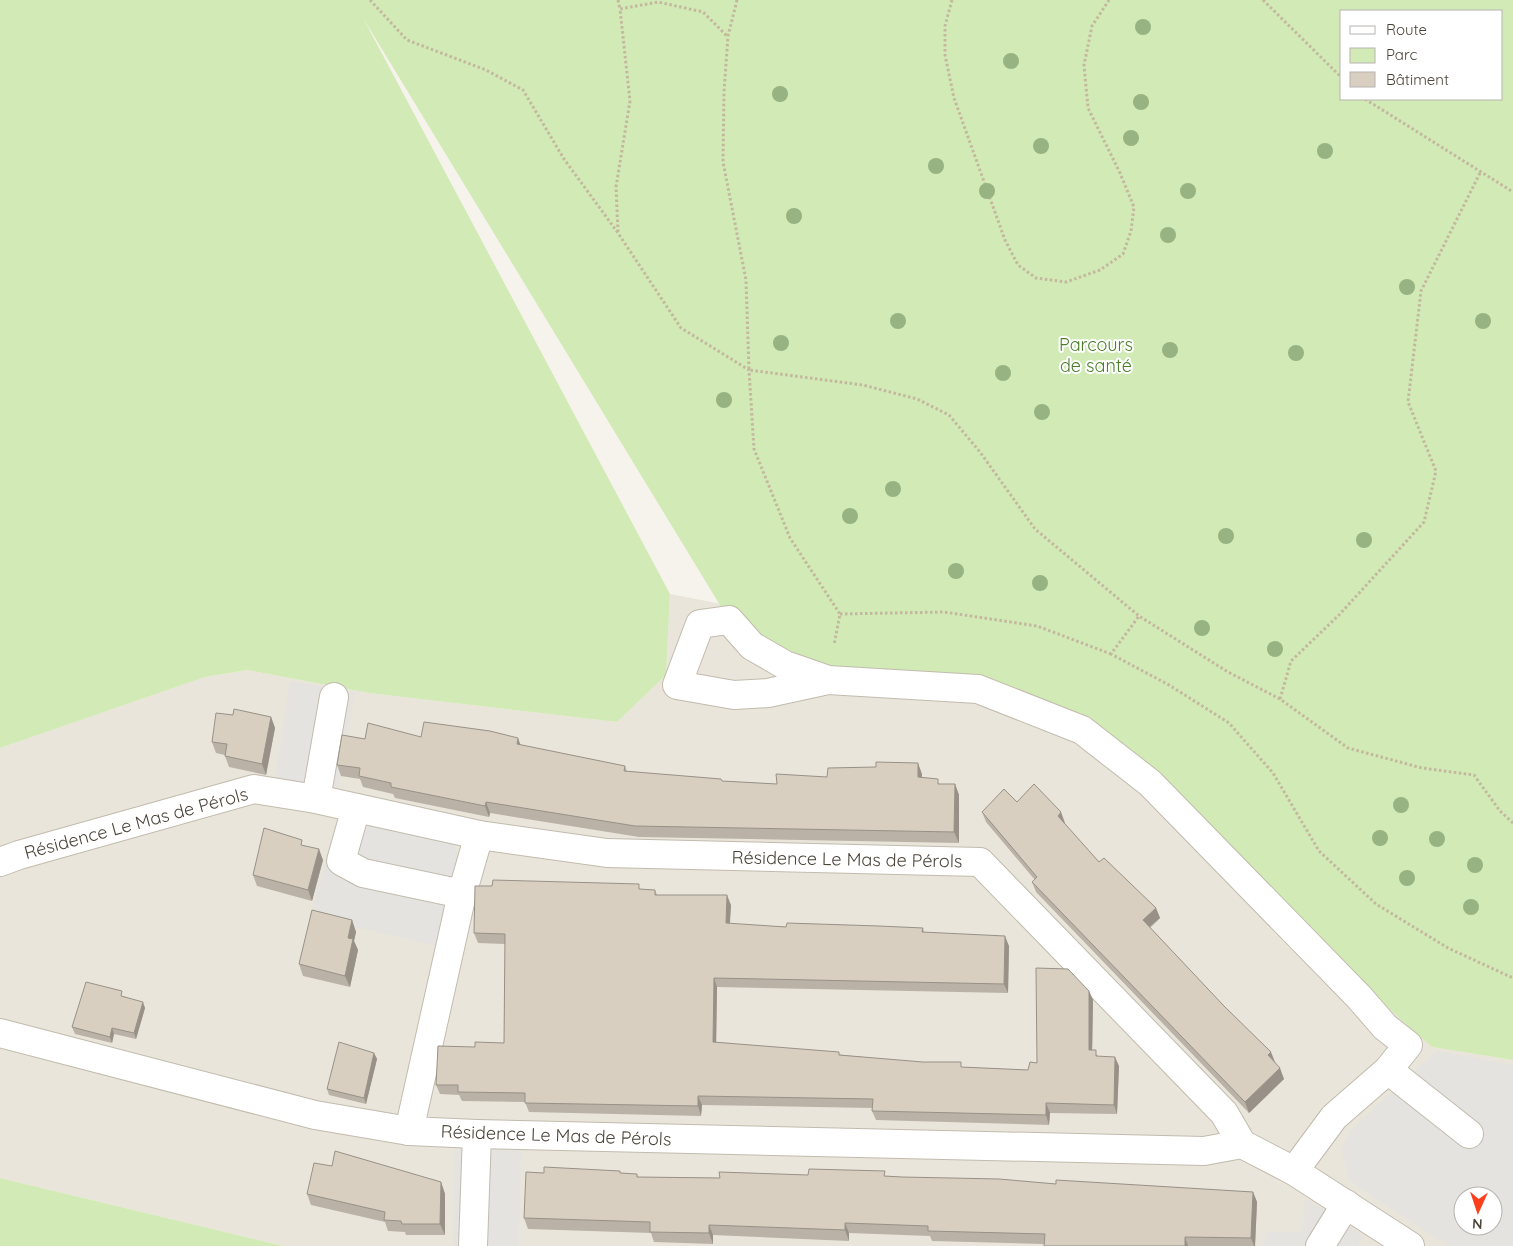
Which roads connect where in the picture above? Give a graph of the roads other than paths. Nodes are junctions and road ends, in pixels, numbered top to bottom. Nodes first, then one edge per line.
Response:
1 (828, 680) junction
2 (334, 696) dead end
3 (316, 799) junction
4 (356, 808) junction
5 (479, 835) junction
6 (0, 862) edge
7 (462, 894) junction
8 (0, 1033) edge
9 (1388, 1070) junction
10 (409, 1130) junction
11 (477, 1134) junction
12 (1469, 1134) dead end
13 (1242, 1144) junction
14 (1294, 1171) junction
15 (1346, 1204) junction
16 (473, 1246) edge
17 (1320, 1246) edge
18 (1410, 1246) edge

1 - 1 street
1 - 9 street
2 - 3 street
3 - 4 street, Résidence Le Mas de Pérols
3 - 6 street, Résidence Le Mas de Pérols
4 - 5 street, Résidence Le Mas de Pérols
4 - 7 street
5 - 7 street
5 - 13 street, Résidence Le Mas de Pérols
7 - 10 street
8 - 10 street, Résidence Le Mas de Pérols
9 - 12 street
9 - 14 street
10 - 11 street, Résidence Le Mas de Pérols
11 - 13 street, Résidence Le Mas de Pérols
11 - 16 street
13 - 14 street
14 - 15 street
15 - 17 street
15 - 18 street

